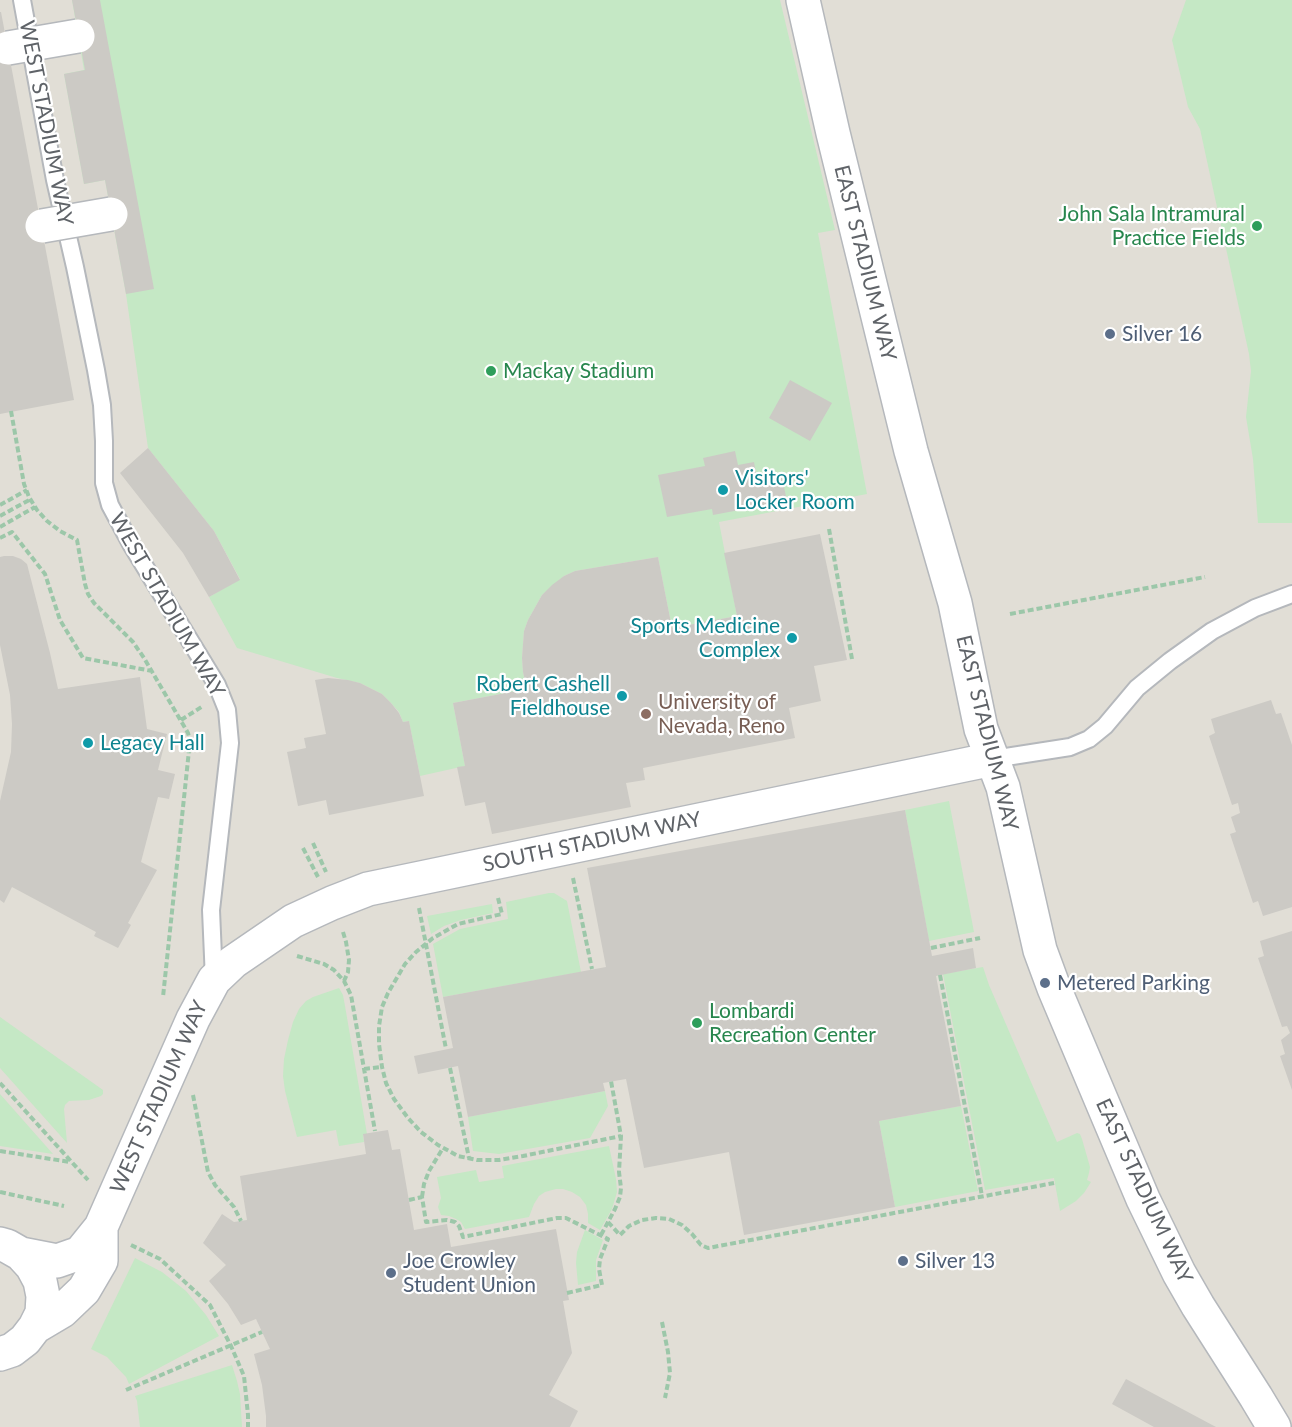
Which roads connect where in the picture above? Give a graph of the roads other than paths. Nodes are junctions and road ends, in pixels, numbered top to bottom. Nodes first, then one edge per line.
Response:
1 (22, 0) edge
2 (803, 0) edge
3 (78, 36) dead end
4 (8, 48) dead end
5 (111, 214) dead end
6 (42, 226) dead end
7 (1292, 594) edge
8 (993, 759) junction
9 (214, 980) junction
10 (113, 1235) junction
11 (11, 1249) edge
12 (35, 1327) junction
13 (0, 1354) edge
14 (1274, 1427) edge

1 - 9 lane, WEST STADIUM WAY
2 - 8 street, EAST STADIUM WAY
3 - 4 street, bridge
5 - 6 street, bridge
7 - 8 lane
8 - 9 street, SOUTH STADIUM WAY
8 - 14 street, EAST STADIUM WAY
9 - 10 street, WEST STADIUM WAY
10 - 11 street, WEST STADIUM WAY
10 - 12 street, WEST STADIUM WAY
11 - 12 street
12 - 13 street

